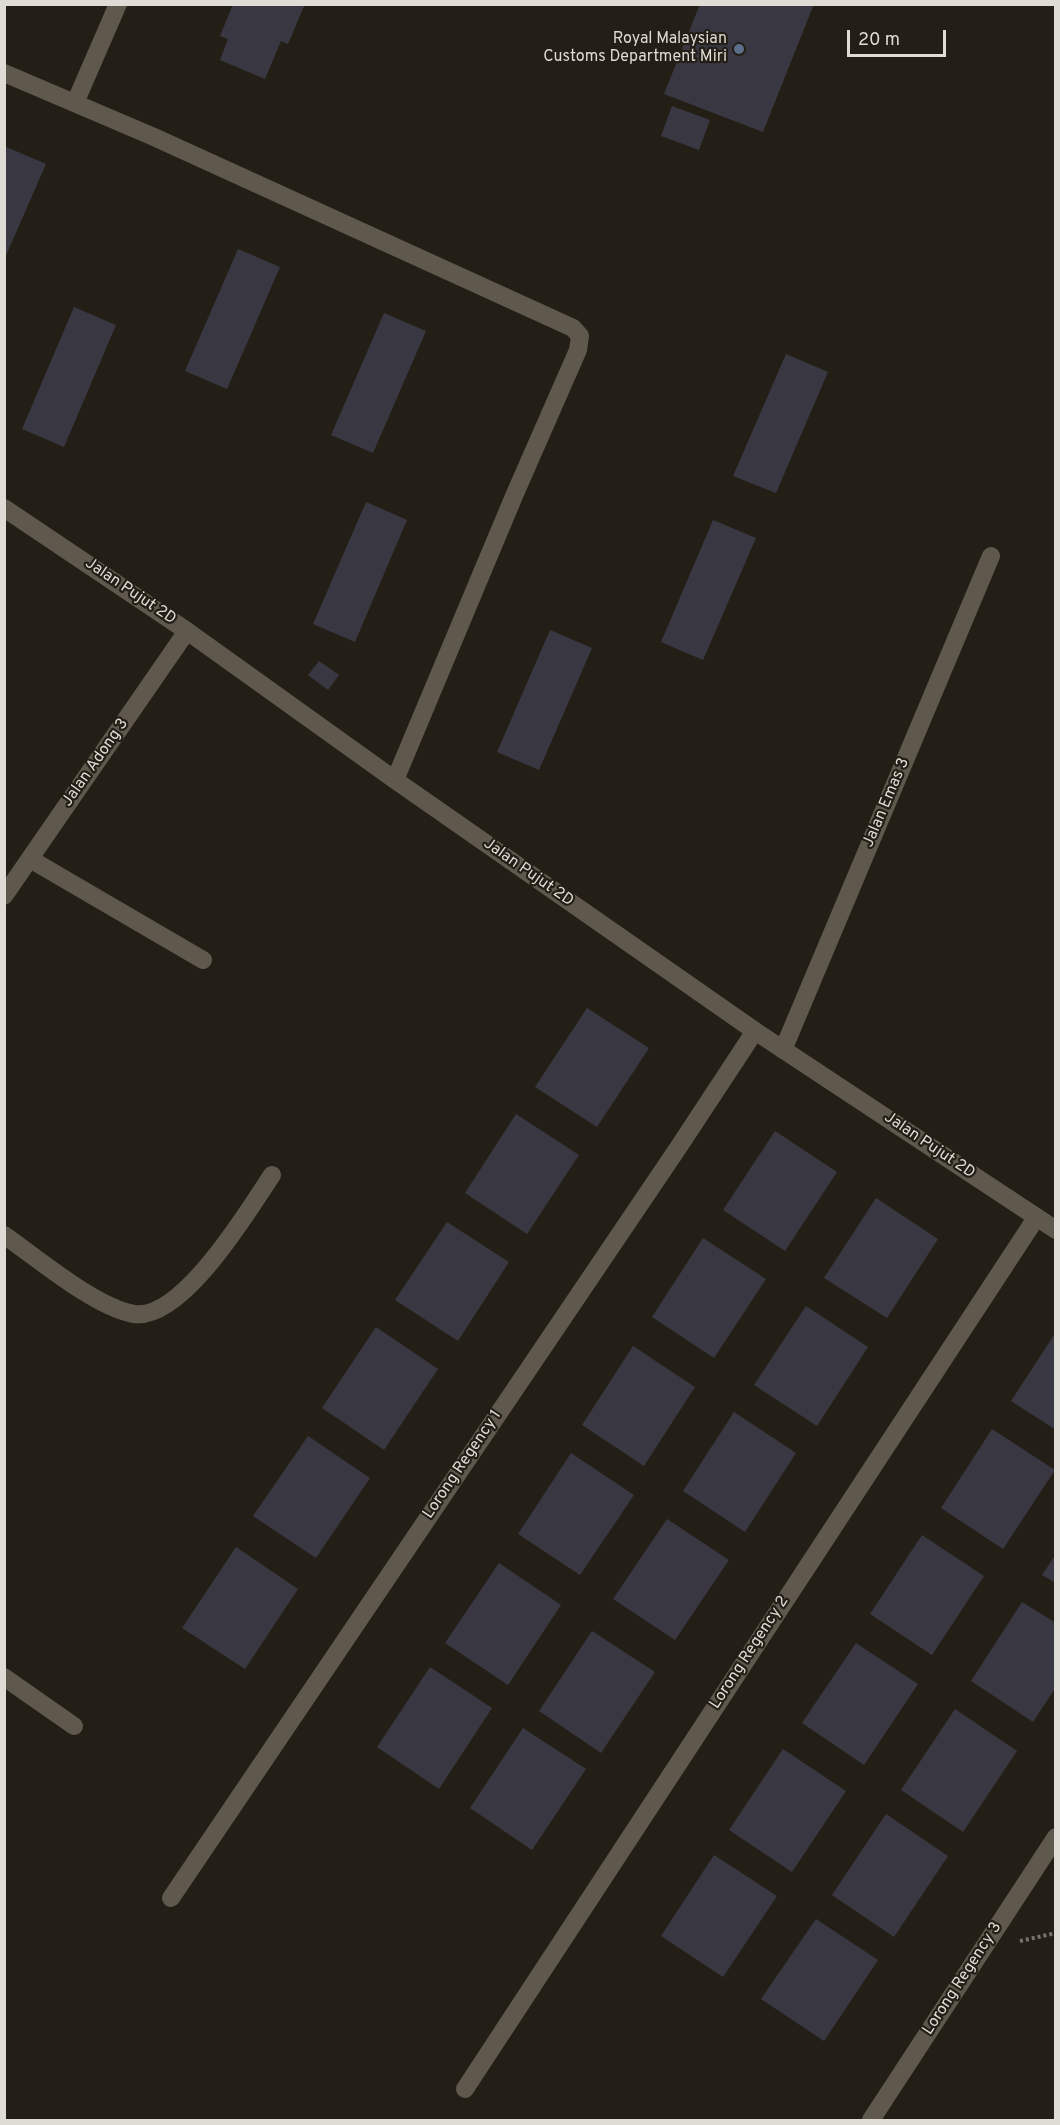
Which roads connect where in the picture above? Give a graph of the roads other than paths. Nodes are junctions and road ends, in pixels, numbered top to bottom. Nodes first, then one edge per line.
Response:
1 (118, 4) edge
2 (4, 73) edge
3 (75, 103) junction
4 (4, 508) edge
5 (991, 556) dead end
6 (187, 631) junction
7 (395, 780) junction
8 (30, 859) junction
9 (4, 896) edge
10 (203, 960) dead end
11 (754, 1031) junction
12 (783, 1050) junction
13 (272, 1175) dead end
14 (1036, 1218) junction
15 (1056, 1230) edge
16 (4, 1235) edge
17 (4, 1677) edge
18 (74, 1726) dead end
19 (1056, 1837) edge
20 (171, 1898) dead end
21 (465, 2089) dead end
22 (871, 2121) edge

1 - 3 street
2 - 3 street
3 - 7 street
4 - 6 street, Jalan Pujut 2D
5 - 12 street, Jalan Emas 3
6 - 7 street, Jalan Pujut 2D
6 - 8 street, Jalan Adong 3
7 - 11 street, Jalan Pujut 2D
8 - 9 street, Jalan Adong 3
8 - 10 street
11 - 12 street, Jalan Pujut 2D
11 - 20 street, Lorong Regency 1
12 - 14 street, Jalan Pujut 2D
13 - 16 street
14 - 15 street, Jalan Pujut 2D
14 - 21 street, Lorong Regency 2
17 - 18 street
19 - 22 street, Lorong Regency 3

